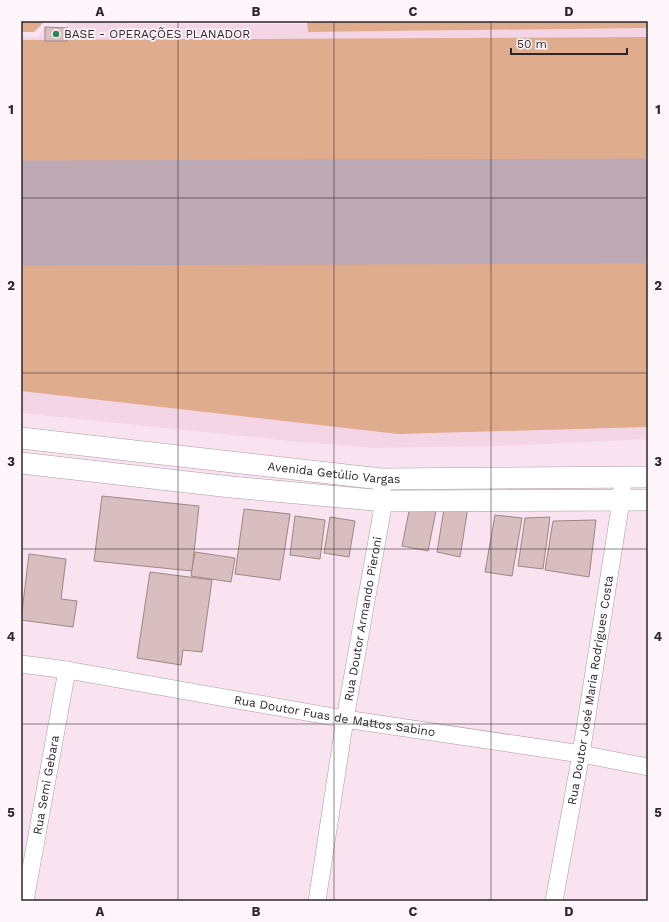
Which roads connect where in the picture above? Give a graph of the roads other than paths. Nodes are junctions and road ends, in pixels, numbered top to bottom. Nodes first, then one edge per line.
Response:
1 (21, 438) edge
2 (21, 463) edge
3 (648, 477) edge
4 (623, 478) junction
5 (381, 479) junction
6 (648, 500) edge
7 (384, 501) junction
8 (621, 501) junction
9 (21, 664) edge
10 (67, 670) junction
11 (345, 719) junction
12 (581, 754) junction
13 (648, 767) edge
14 (25, 901) edge
15 (317, 901) edge
16 (554, 901) edge

1 - 5 main road, Avenida Getúlio Vargas
2 - 7 main road, Avenida Getúlio Vargas
3 - 4 main road, Avenida Getúlio Vargas
4 - 5 main road, Avenida Getúlio Vargas
4 - 8 street, Rua Doutor José Maria Rodrigues Costa
5 - 7 street, Rua Doutor Armando Pieroni
6 - 8 main road, Avenida Getúlio Vargas
7 - 8 main road, Avenida Getúlio Vargas
7 - 11 street, Rua Doutor Armando Pieroni
8 - 12 street, Rua Doutor José Maria Rodrigues Costa
9 - 10 street, Rua Doutor Fuas de Mattos Sabino
10 - 11 street, Rua Doutor Fuas de Mattos Sabino
10 - 14 street, Rua Semi Gebara
11 - 12 street, Rua Doutor Fuas de Mattos Sabino
11 - 15 street, Rua Doutor Armando Pieroni
12 - 13 street, Rua Doutor Fuas de Mattos Sabino
12 - 16 street, Rua Doutor José Maria Rodrigues Costa

